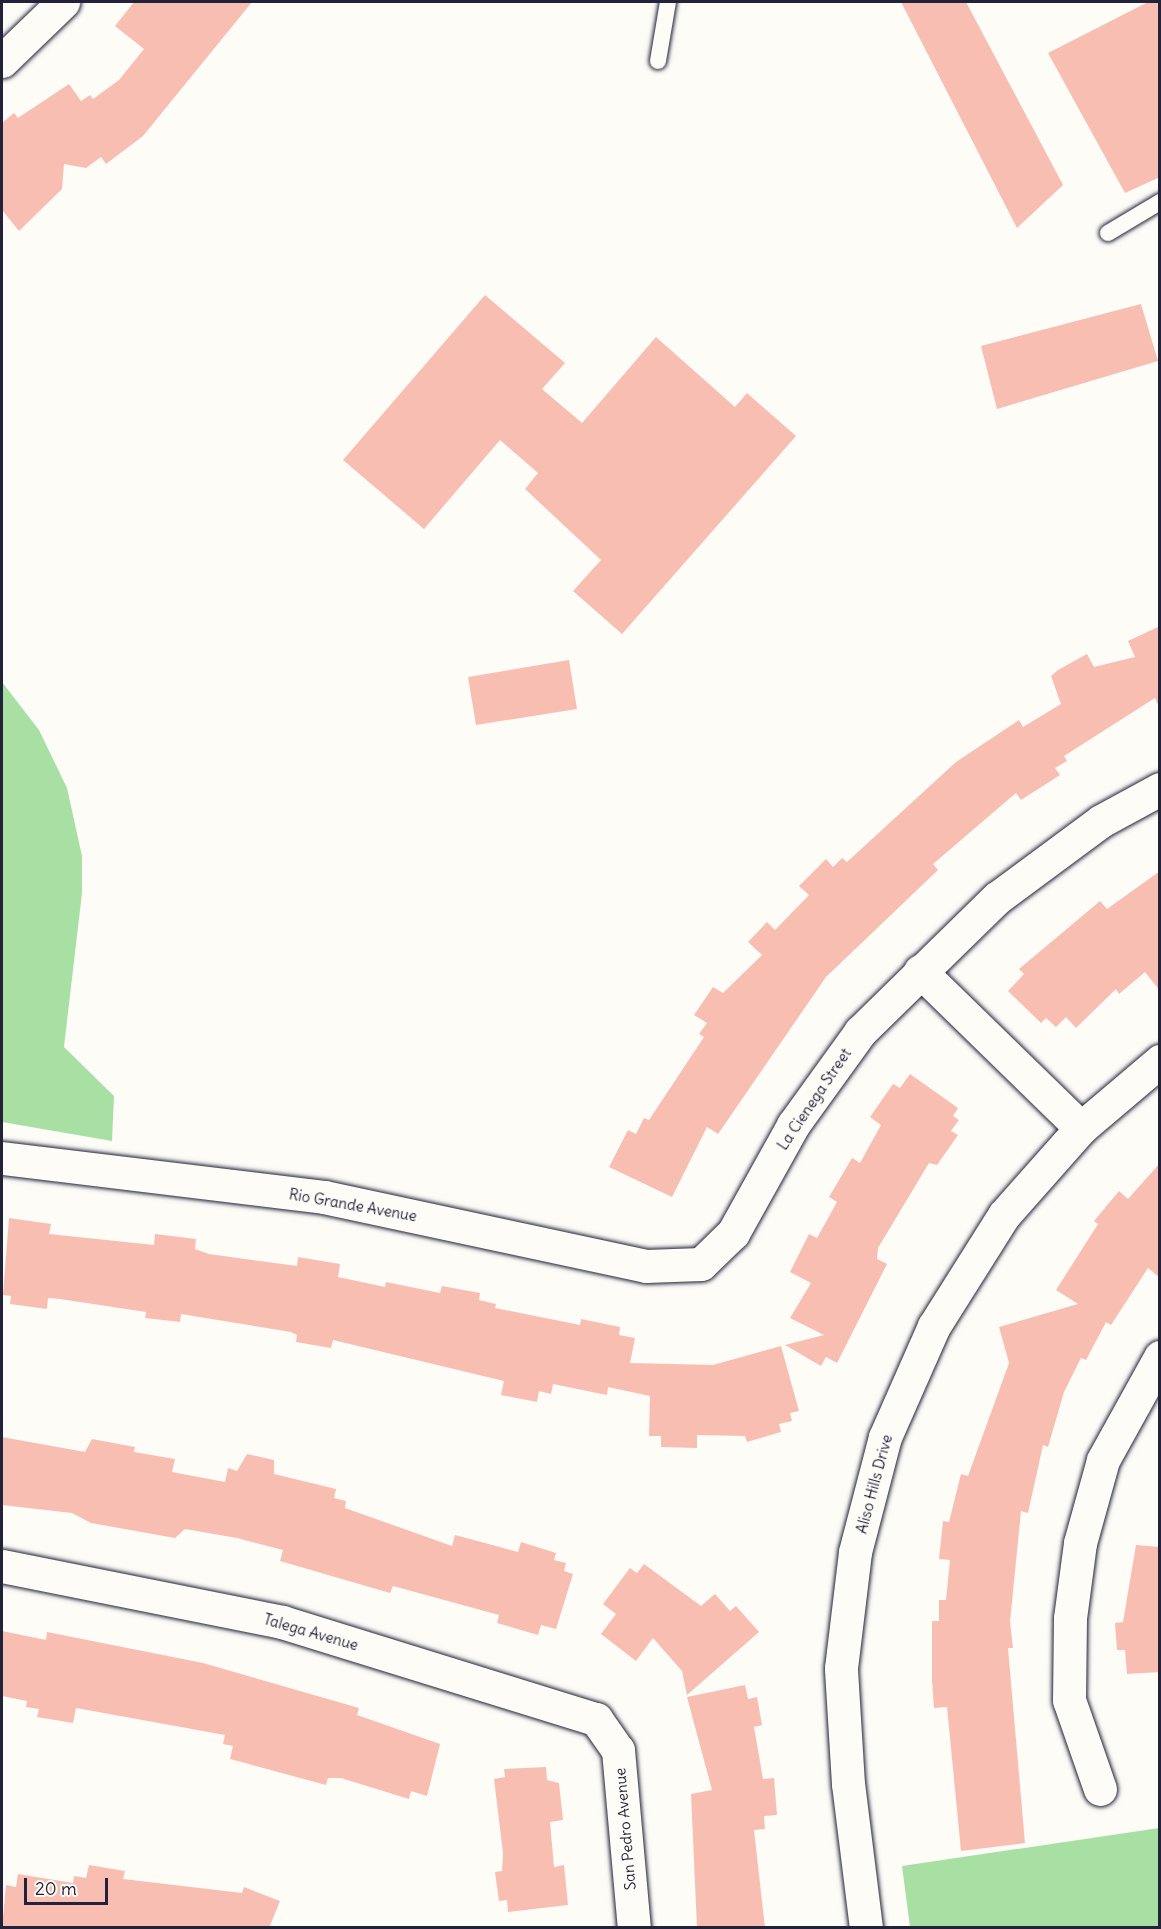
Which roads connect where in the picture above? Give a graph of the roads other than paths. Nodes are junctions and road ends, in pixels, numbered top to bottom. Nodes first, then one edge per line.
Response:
1 (668, 2) edge
2 (54, 5) edge
3 (2, 61) edge
4 (658, 61) dead end
5 (1160, 202) edge
6 (1108, 233) dead end
7 (1160, 789) edge
8 (920, 971) junction
9 (1160, 1061) edge
10 (1081, 1128) junction
11 (2, 1158) edge
12 (701, 1264) joint
13 (1160, 1357) edge
14 (1150, 1393) edge
15 (2, 1566) edge
16 (608, 1732) joint
17 (1100, 1789) dead end
18 (634, 1928) edge
19 (866, 1928) edge

1 - 4 lane
2 - 3 street
5 - 6 lane
7 - 8 street, La Cienega Street
8 - 10 street
8 - 12 street, La Cienega Street
9 - 10 street, Aliso Hills Drive
10 - 19 street, Aliso Hills Drive
11 - 12 street, Rio Grande Avenue
13 - 14 street
14 - 17 street
15 - 16 street, Talega Avenue
16 - 18 street, San Pedro Avenue

